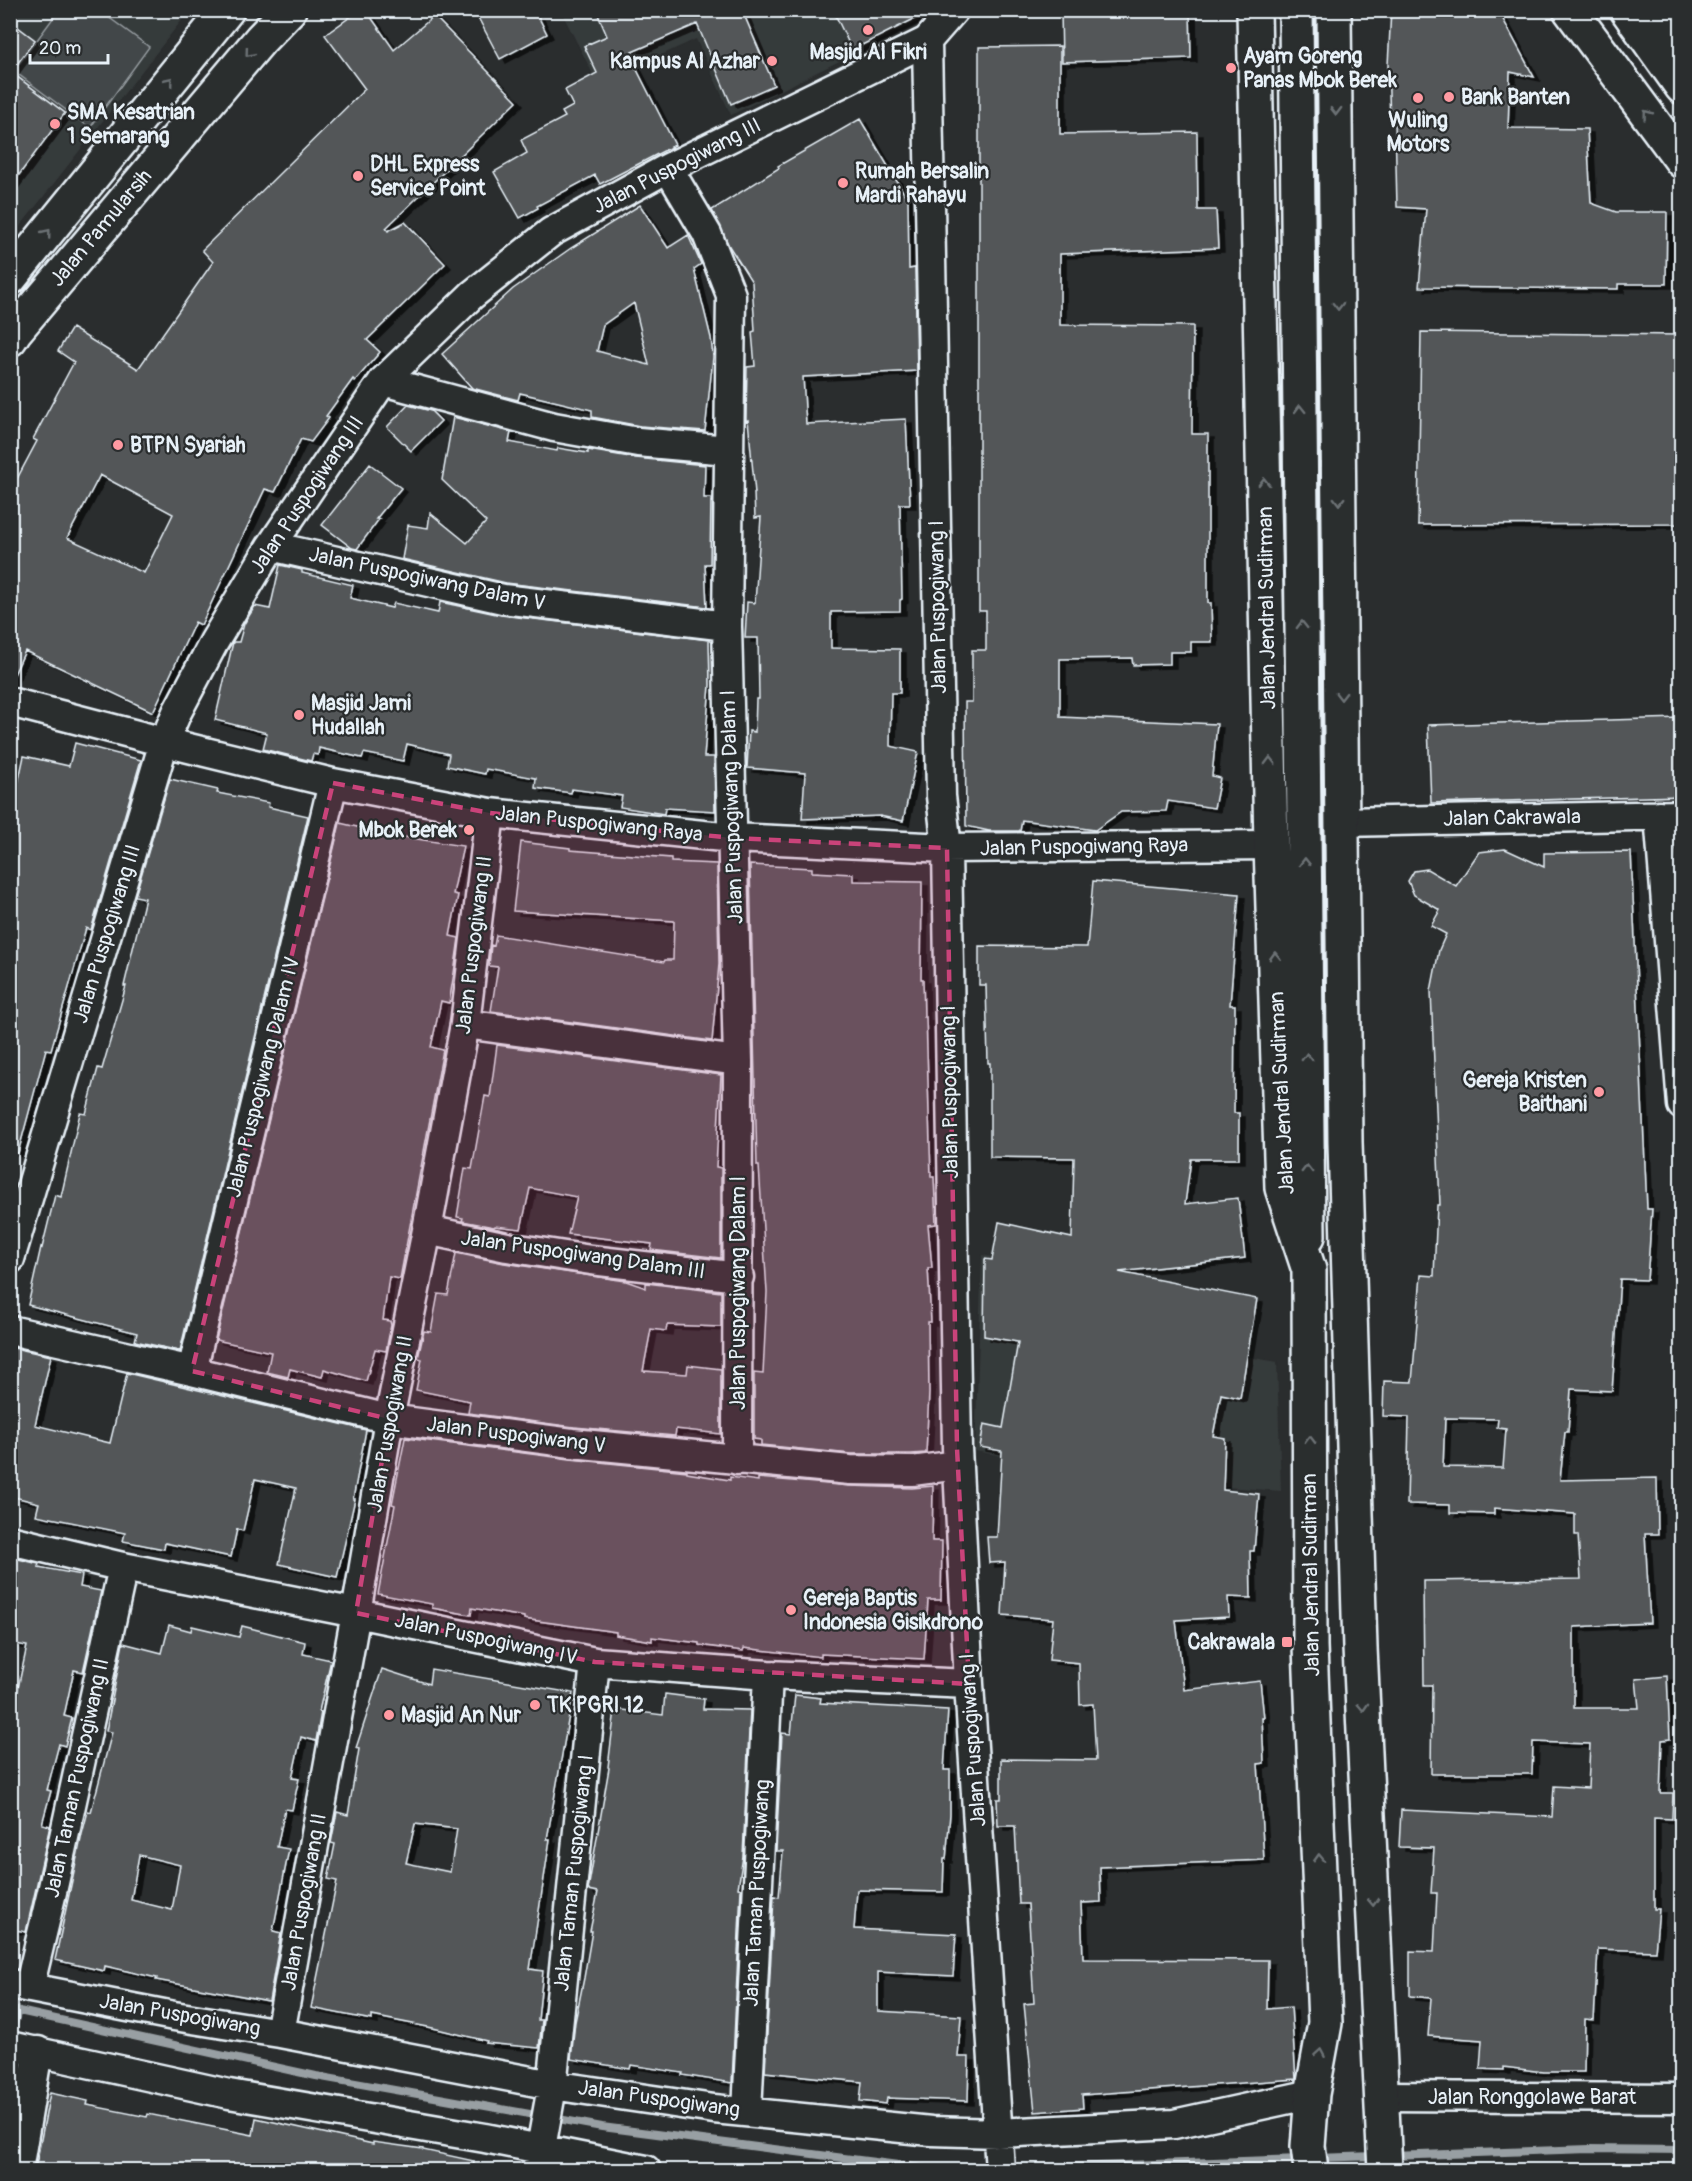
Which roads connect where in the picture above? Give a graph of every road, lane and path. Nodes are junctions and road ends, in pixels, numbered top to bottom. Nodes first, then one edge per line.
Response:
1 (227, 10) edge
2 (289, 10) edge
3 (954, 10) edge
4 (1254, 10) edge
5 (1296, 10) edge
6 (1334, 10) edge
7 (1570, 10) edge
8 (1627, 10) edge
9 (1664, 10) edge
10 (1682, 36) edge
11 (927, 41) junction
12 (1682, 87) edge
13 (1682, 161) edge
14 (668, 168) junction
15 (10, 278) edge
16 (10, 339) edge
17 (383, 381) junction
18 (728, 450) junction
19 (271, 546) junction
20 (727, 626) junction
21 (10, 702) edge
22 (164, 742) junction
23 (333, 783) junction
24 (490, 813) junction
25 (1670, 815) edge
26 (1342, 822) junction
27 (732, 838) junction
28 (1271, 845) junction
29 (947, 848) junction
30 (465, 1024) junction
31 (738, 1061) junction
32 (1682, 1105) edge
33 (427, 1230) junction
34 (10, 1259) edge
35 (1309, 1270) junction
36 (739, 1277) junction
37 (10, 1330) edge
38 (192, 1371) junction
39 (389, 1419) junction
40 (737, 1460) junction
41 (958, 1465) junction
42 (10, 1540) edge
43 (123, 1567) junction
44 (356, 1612) junction
45 (596, 1662) junction
46 (768, 1675) junction
47 (969, 1684) junction
48 (20, 1986) edge
49 (280, 2033) junction
50 (25, 2049) edge
51 (552, 2086) junction
52 (1682, 2098) edge
53 (1312, 2102) junction
54 (1383, 2103) junction
55 (747, 2112) junction
56 (999, 2149) edge
57 (540, 2152) edge
58 (18, 2170) edge
59 (646, 2170) edge
60 (1311, 2170) edge
61 (1385, 2170) edge

15 -> 1 highway, Jalan Pamularsih
2 -> 16 highway, Jalan Pamularsih
3 - 11 street, Jalan Puspogiwang III
28 -> 4 highway, Jalan Jendral Sudirman
35 -> 5 highway
6 -> 26 highway
13 -> 7 highway
8 - 12 highway
9 - 10 highway
11 - 14 street, Jalan Puspogiwang III
11 - 29 street, Jalan Puspogiwang I
14 - 17 street, Jalan Puspogiwang III
14 - 18 street, Jalan Puspogiwang Dalam I
17 - 18 street
17 - 19 street, Jalan Puspogiwang III
18 - 20 street, Jalan Puspogiwang Dalam I
19 - 20 street, Jalan Puspogiwang Dalam V
19 - 22 street, Jalan Puspogiwang III
20 - 27 street, Jalan Puspogiwang Dalam I
21 - 22 street, Jalan Puspogiwang Raya
22 - 23 street, Jalan Puspogiwang Raya
22 - 34 street, Jalan Puspogiwang III
23 - 24 street, Jalan Puspogiwang Raya
23 - 38 street, Jalan Puspogiwang Dalam IV
24 - 27 street, Jalan Puspogiwang Raya
24 - 30 street, Jalan Puspogiwang II
25 - 26 street, Jalan Cakrawala
25 - 32 street
26 -> 54 highway
27 - 29 street, Jalan Puspogiwang Raya
27 - 31 street, Jalan Puspogiwang Dalam I
28 - 29 street, Jalan Puspogiwang Raya
35 -> 28 highway, Jalan Jendral Sudirman
29 - 41 street, Jalan Puspogiwang I
30 - 31 street
30 - 33 street, Jalan Puspogiwang II
31 - 36 street, Jalan Puspogiwang Dalam I
33 - 36 street, Jalan Puspogiwang Dalam III
33 - 39 street, Jalan Puspogiwang II
53 -> 35 highway, Jalan Jendral Sudirman
36 - 40 street, Jalan Puspogiwang Dalam I
37 - 38 street, Jalan Puspogiwang V
38 - 39 street, Jalan Puspogiwang V
39 - 40 street, Jalan Puspogiwang V
39 - 44 street, Jalan Puspogiwang II
40 - 41 street, Jalan Puspogiwang V
41 - 47 street, Jalan Puspogiwang I
42 - 43 street, Jalan Puspogiwang IV
43 - 44 street, Jalan Puspogiwang IV
43 - 48 street, Jalan Taman Puspogiwang II
44 - 45 street, Jalan Puspogiwang IV
44 - 49 street, Jalan Puspogiwang II
45 - 46 street, Jalan Puspogiwang IV
45 - 51 street, Jalan Taman Puspogiwang I
46 - 47 street, Jalan Puspogiwang IV
46 - 55 street, Jalan Taman Puspogiwang
47 - 56 street, Jalan Puspogiwang I
48 - 49 street, Jalan Puspogiwang
49 - 51 street, Jalan Puspogiwang
50 - 57 street
50 - 58 street
51 - 55 street, Jalan Puspogiwang
51 - 57 street, Jalan Taman Puspogiwang I
52 - 54 street, Jalan Ronggolawe Barat
53 - 56 street, Jalan Puspogiwang
53 - 60 highway, Jalan Jendral Sudirman
54 - 61 highway
55 - 56 street, Jalan Puspogiwang
57 - 59 street

